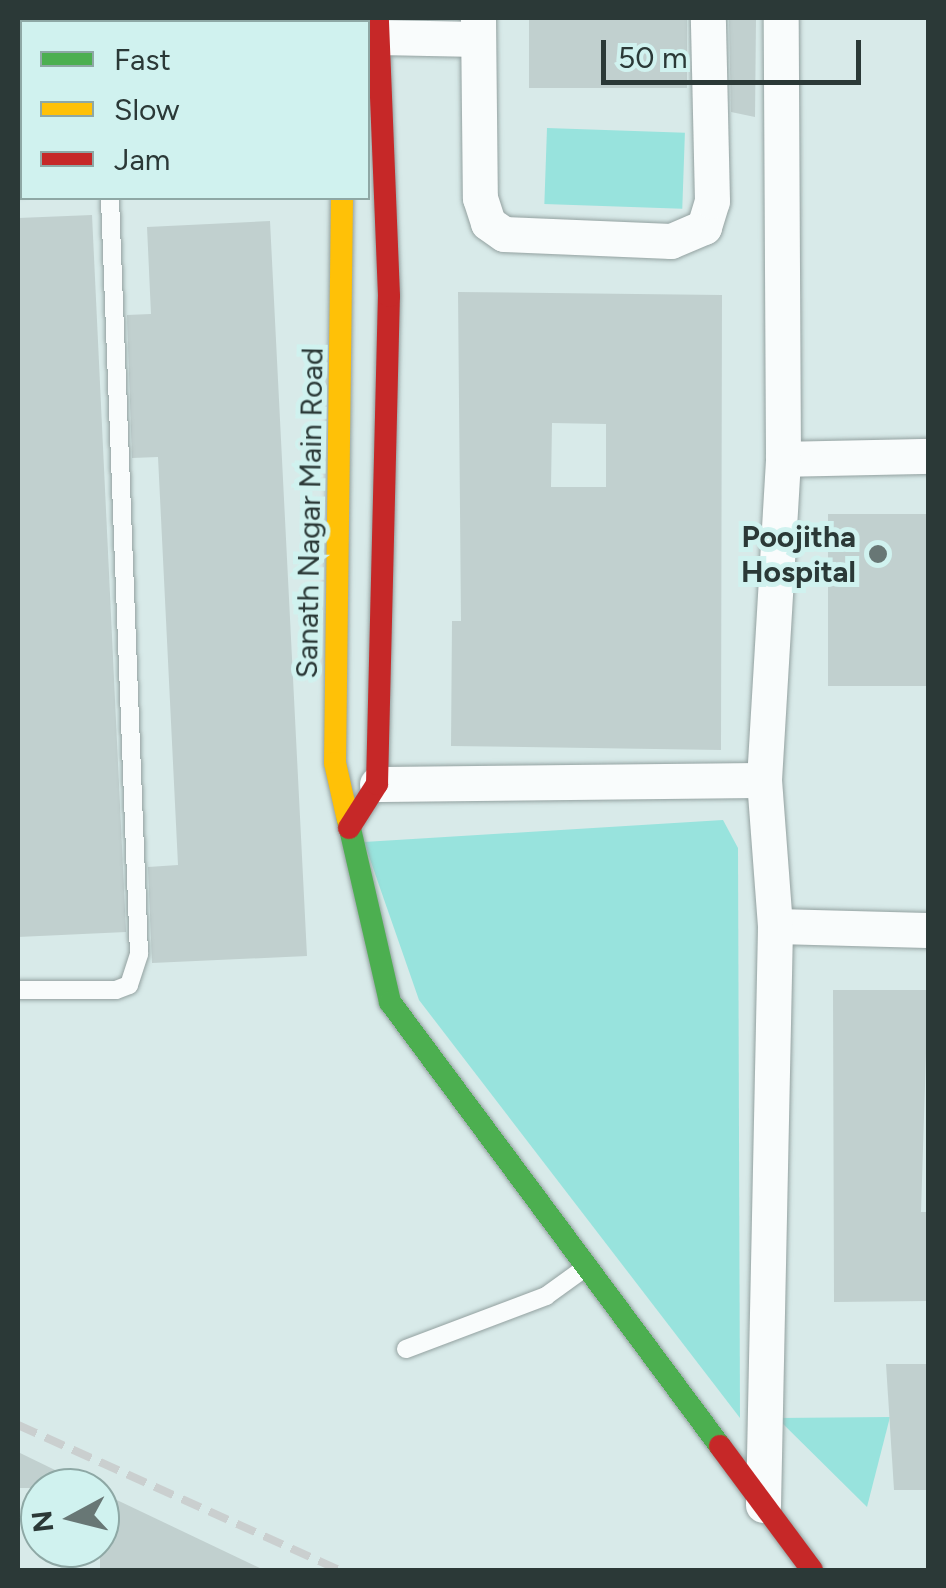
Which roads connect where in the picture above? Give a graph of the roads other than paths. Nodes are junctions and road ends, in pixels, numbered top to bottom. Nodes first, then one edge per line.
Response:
1 (708, 18) edge
2 (781, 18) edge
3 (378, 27) edge
4 (478, 28) edge
5 (373, 175) edge
6 (110, 200) edge
7 (342, 200) edge
8 (928, 456) edge
9 (783, 460) junction
10 (764, 780) junction
11 (377, 784) junction
12 (349, 828) junction
13 (775, 926) junction
14 (928, 930) edge
15 (18, 990) edge
16 (586, 1267) junction
17 (406, 1349) dead end
18 (763, 1505) junction
19 (812, 1570) edge

1 - 4 street
2 - 9 street
3 - 4 street
3 - 5 street
5 - 11 street
6 - 15 lane
7 - 12 street, Sanath Nagar Main Road
8 - 9 street
9 - 10 street
10 - 11 street
10 - 13 street
11 - 12 street
12 - 16 street, Sanath Nagar Main Road
13 - 14 street
13 - 18 street
16 - 17 lane
16 - 18 street, Sanath Nagar Main Road
18 - 19 street, Sanath Nagar Main Road

